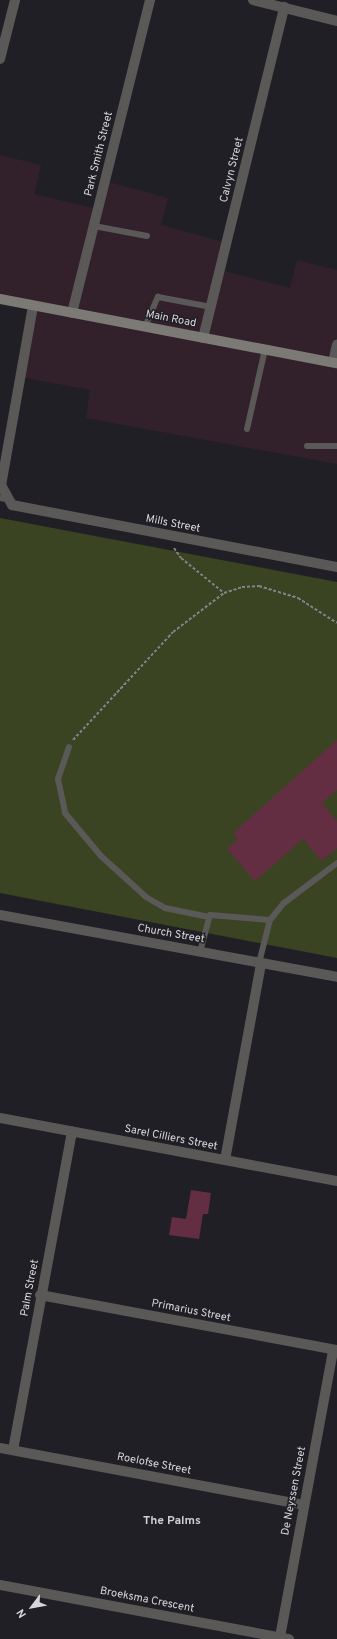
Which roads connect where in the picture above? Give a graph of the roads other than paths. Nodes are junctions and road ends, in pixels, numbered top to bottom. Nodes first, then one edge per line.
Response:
1 (15, 0) edge
2 (150, 0) edge
3 (253, 0) edge
4 (284, 7) junction
5 (337, 21) edge
6 (0, 59) edge
7 (94, 226) junction
8 (147, 236) dead end
9 (0, 299) edge
10 (33, 306) junction
11 (210, 307) junction
12 (72, 313) junction
13 (145, 327) junction
14 (203, 338) junction
15 (337, 344) edge
16 (265, 349) junction
17 (335, 362) edge
18 (246, 429) dead end
19 (308, 446) dead end
20 (337, 446) edge
21 (3, 499) edge
22 (337, 567) edge
23 (69, 746) road end
24 (337, 863) edge
25 (0, 915) edge
26 (209, 917) junction
27 (270, 920) junction
28 (200, 952) junction
29 (260, 963) junction
30 (337, 977) edge
31 (0, 1118) edge
32 (72, 1131) junction
33 (225, 1160) junction
34 (337, 1181) edge
35 (40, 1295) junction
36 (335, 1350) edge
37 (0, 1448) edge
38 (13, 1450) junction
39 (304, 1505) junction
40 (0, 1585) edge
41 (284, 1638) edge

1 - 6 street
2 - 7 street, Park Smith Street
3 - 4 street
4 - 5 street
4 - 11 street, Calvyn Street
7 - 8 lane
7 - 12 street, Park Smith Street
9 - 10 main road, Main Road
10 - 12 main road, Main Road
10 - 21 street
11 - 13 lane
11 - 14 street, Calvyn Street
12 - 13 main road, Main Road
13 - 14 main road, Main Road
14 - 16 main road, Main Road
15 - 17 street
16 - 17 main road, Main Road
16 - 18 lane
19 - 20 lane
21 - 22 street, Mills Street
23 - 26 lane
24 - 27 lane
25 - 28 street, Church Street
26 - 27 lane
26 - 28 lane
27 - 29 lane
28 - 29 street, Church Street
29 - 30 street, Church Street
29 - 33 street
31 - 32 street, Sarel Cilliers Street
32 - 33 street, Sarel Cilliers Street
32 - 35 street, Palm Street
33 - 34 street, Sarel Cilliers Street
35 - 36 street, Primarius Street
35 - 38 street, Palm Street
36 - 39 street, De Neyssen Street
37 - 38 street, Roelofse Street
38 - 39 street, Roelofse Street
39 - 41 street, De Neyssen Street
40 - 41 street, Broeksma Crescent

